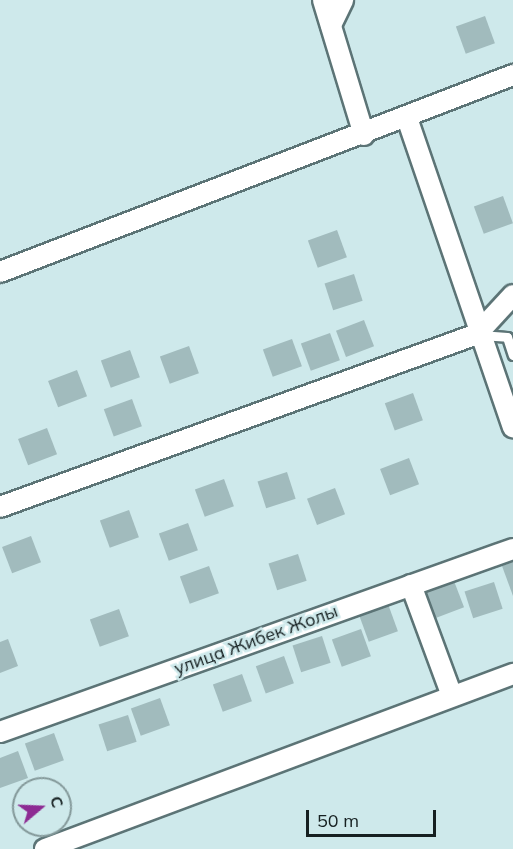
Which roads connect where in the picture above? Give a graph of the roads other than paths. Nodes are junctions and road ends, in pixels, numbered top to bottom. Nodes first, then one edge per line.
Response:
1 (323, 0) edge
2 (344, 0) edge
3 (331, 25) junction
4 (513, 75) edge
5 (407, 118) junction
6 (364, 135) junction
7 (0, 272) edge
8 (513, 295) edge
9 (477, 334) junction
10 (513, 355) edge
11 (513, 427) edge
12 (0, 507) edge
13 (513, 549) edge
14 (411, 585) junction
15 (513, 674) edge
16 (452, 696) junction
17 (0, 732) edge
18 (45, 849) edge

1 - 3 street
2 - 3 street
3 - 6 street
4 - 5 street
5 - 6 street
5 - 9 street
6 - 7 street
8 - 9 street
9 - 10 lane
9 - 11 street
9 - 12 street
13 - 14 street, улица Жибек Жолы
14 - 16 street
14 - 17 street, улица Жибек Жолы
15 - 16 street
16 - 18 street

